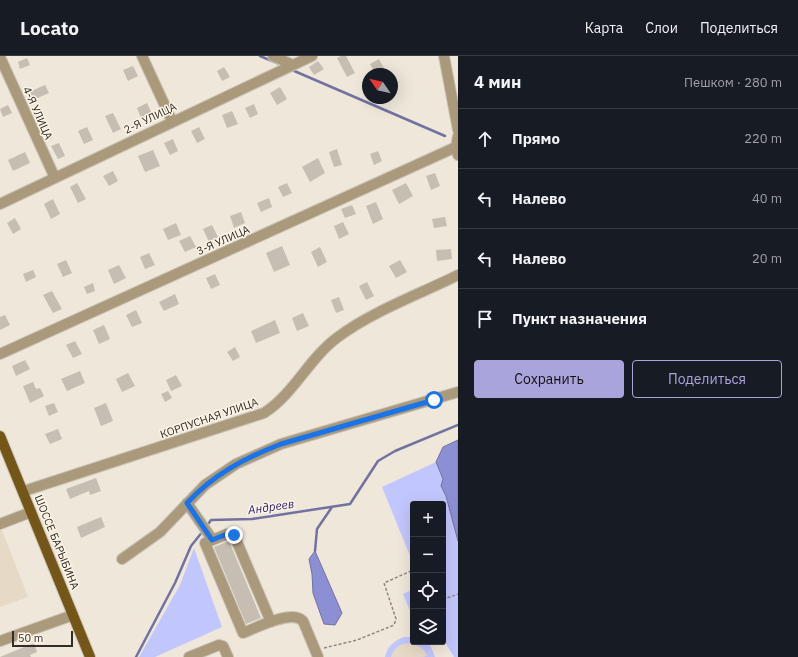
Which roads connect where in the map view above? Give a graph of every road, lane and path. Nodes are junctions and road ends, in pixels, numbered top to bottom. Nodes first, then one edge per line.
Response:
1 (142, 56) edge
2 (273, 56) edge
3 (312, 56) edge
4 (444, 56) edge
5 (0, 57) edge
6 (293, 64) junction
7 (172, 121) junction
8 (458, 130) edge
9 (458, 143) edge
10 (55, 178) junction
11 (0, 204) edge
12 (458, 275) edge
13 (0, 354) edge
14 (458, 392) edge
15 (0, 436) edge
16 (24, 491) junction
17 (187, 503) junction
18 (31, 512) junction
19 (0, 524) edge
20 (212, 540) junction
21 (122, 559) dead end
22 (412, 573) edge
23 (458, 594) edge
24 (446, 598) edge
25 (73, 615) junction
26 (271, 622) junction
27 (0, 641) edge
28 (316, 653) edge
29 (90, 657) edge
30 (189, 657) edge
31 (228, 657) edge

1 - 7 street
2 - 6 street
3 - 6 street, 2-Я УЛИЦА
4 - 8 street
5 - 10 street, 4-Я УЛИЦА
6 - 7 street, 2-Я УЛИЦА
7 - 10 street, 2-Я УЛИЦА
9 - 13 street, 3-Я УЛИЦА
10 - 11 street, 2-Я УЛИЦА
12 - 16 street, КОРПУСНАЯ УЛИЦА
14 - 17 street
15 - 16 main road, ШОССЕ БАРЫБИНА
16 - 18 main road, ШОССЕ БАРЫБИНА
17 - 20 street
17 - 21 street
18 - 19 street
18 - 25 main road, ШОССЕ БАРЫБИНА
20 - 26 street
20 - 26 street
22 - 28 path
23 - 24 path
25 - 27 street
25 - 29 main road, ШОССЕ БАРЫБИНА
26 - 28 street
30 - 31 street

